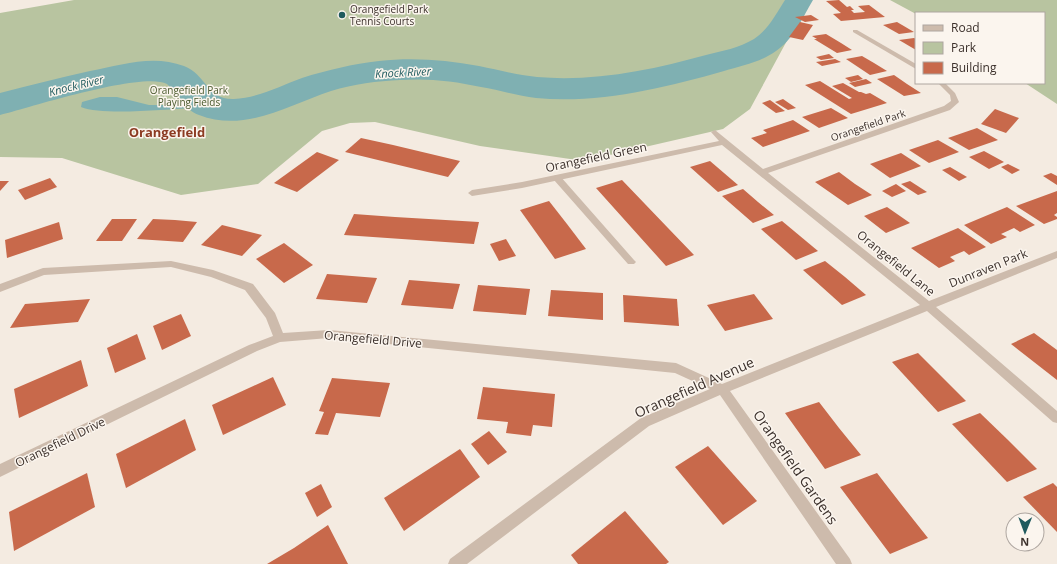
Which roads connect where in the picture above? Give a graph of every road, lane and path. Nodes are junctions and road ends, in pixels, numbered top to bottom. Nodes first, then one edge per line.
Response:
1 (855, 31) dead end
2 (915, 66) edge
3 (942, 84) edge
4 (715, 132) dead end
5 (724, 142) junction
6 (763, 172) junction
7 (557, 178) junction
8 (472, 193) dead end
9 (1057, 254) edge
10 (631, 262) dead end
11 (0, 288) edge
12 (928, 306) junction
13 (279, 338) junction
14 (722, 389) junction
15 (1057, 418) edge
16 (0, 471) edge
17 (455, 564) edge
18 (845, 564) edge

1 - 2 street
3 - 6 street, Orangefield Park
4 - 5 street, Orangefield Lane
5 - 6 street, Orangefield Lane
5 - 7 street, Orangefield Green
6 - 12 street, Orangefield Lane
7 - 8 street, Orangefield Green
7 - 10 street
9 - 12 street, Dunraven Park
11 - 13 street
12 - 14 street, Orangefield Avenue
12 - 15 street, Orangefield Lane
13 - 14 street, Orangefield Drive
13 - 16 street, Orangefield Drive
14 - 17 street, Orangefield Avenue
14 - 18 street, Orangefield Gardens

